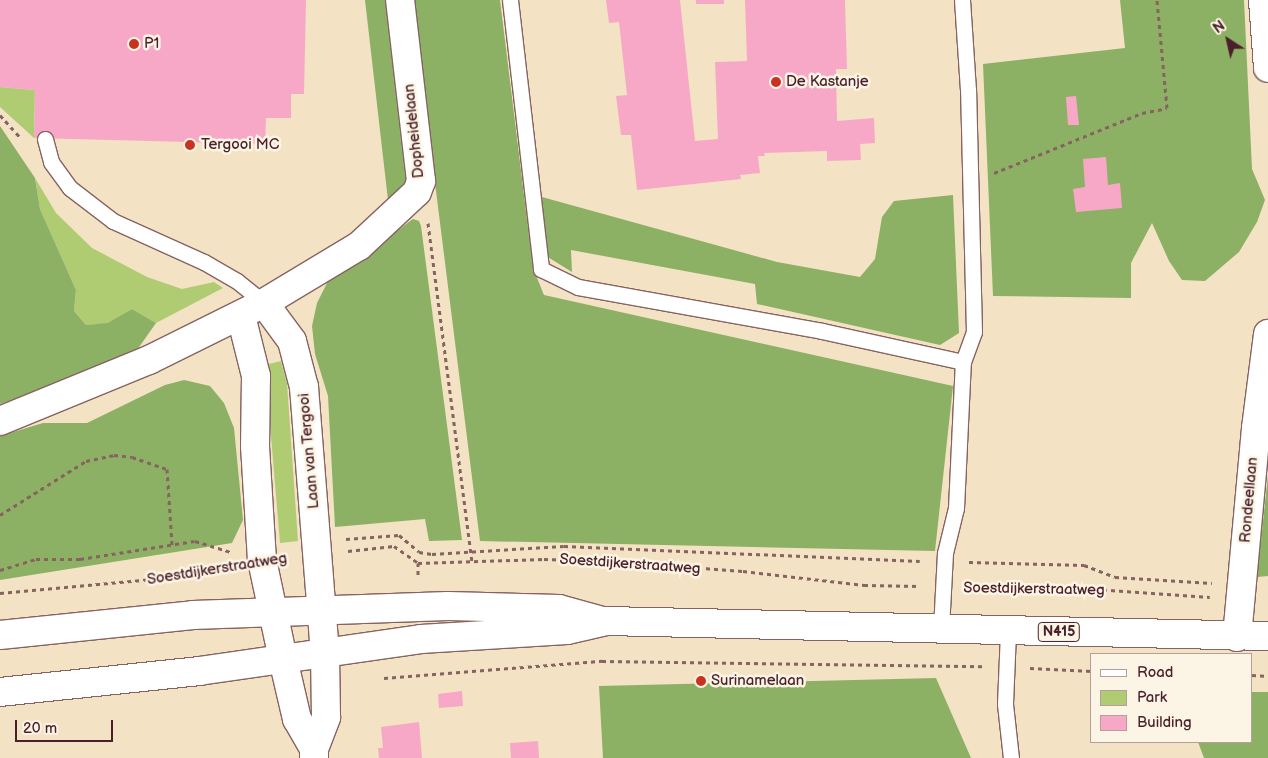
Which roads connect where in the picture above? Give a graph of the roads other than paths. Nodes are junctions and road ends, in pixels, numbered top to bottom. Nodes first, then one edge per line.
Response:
1 (400, 0) edge
2 (510, 0) edge
3 (962, 0) edge
4 (1263, 0) edge
5 (1268, 68) edge
6 (45, 139) dead end
7 (264, 303) junction
8 (241, 316) junction
9 (1268, 334) edge
10 (963, 362) junction
11 (0, 421) edge
12 (322, 610) junction
13 (273, 612) junction
14 (606, 621) junction
15 (941, 629) junction
16 (1008, 632) junction
17 (0, 635) edge
18 (1237, 636) junction
19 (1268, 636) edge
20 (325, 653) junction
21 (283, 659) junction
22 (0, 692) edge
23 (314, 754) edge
24 (1011, 758) edge

1 - 7 street, Dopheidelaan
2 - 10 lane
3 - 10 lane
4 - 5 street
6 - 7 lane, Laan van Tergooi
7 - 8 street
7 - 12 street, Laan van Tergooi
8 - 11 street
8 - 13 street
9 - 18 street, Rondeellaan
10 - 15 lane
12 - 13 street
12 - 14 street
12 - 20 street, Laan van Tergooi
13 - 17 street
13 - 21 street
14 - 15 street, N415
14 - 20 street
15 - 16 street, N415
16 - 18 street, N415
16 - 24 lane
18 - 19 street, N415
20 - 21 street
20 - 23 street
21 - 22 street
21 - 23 street

